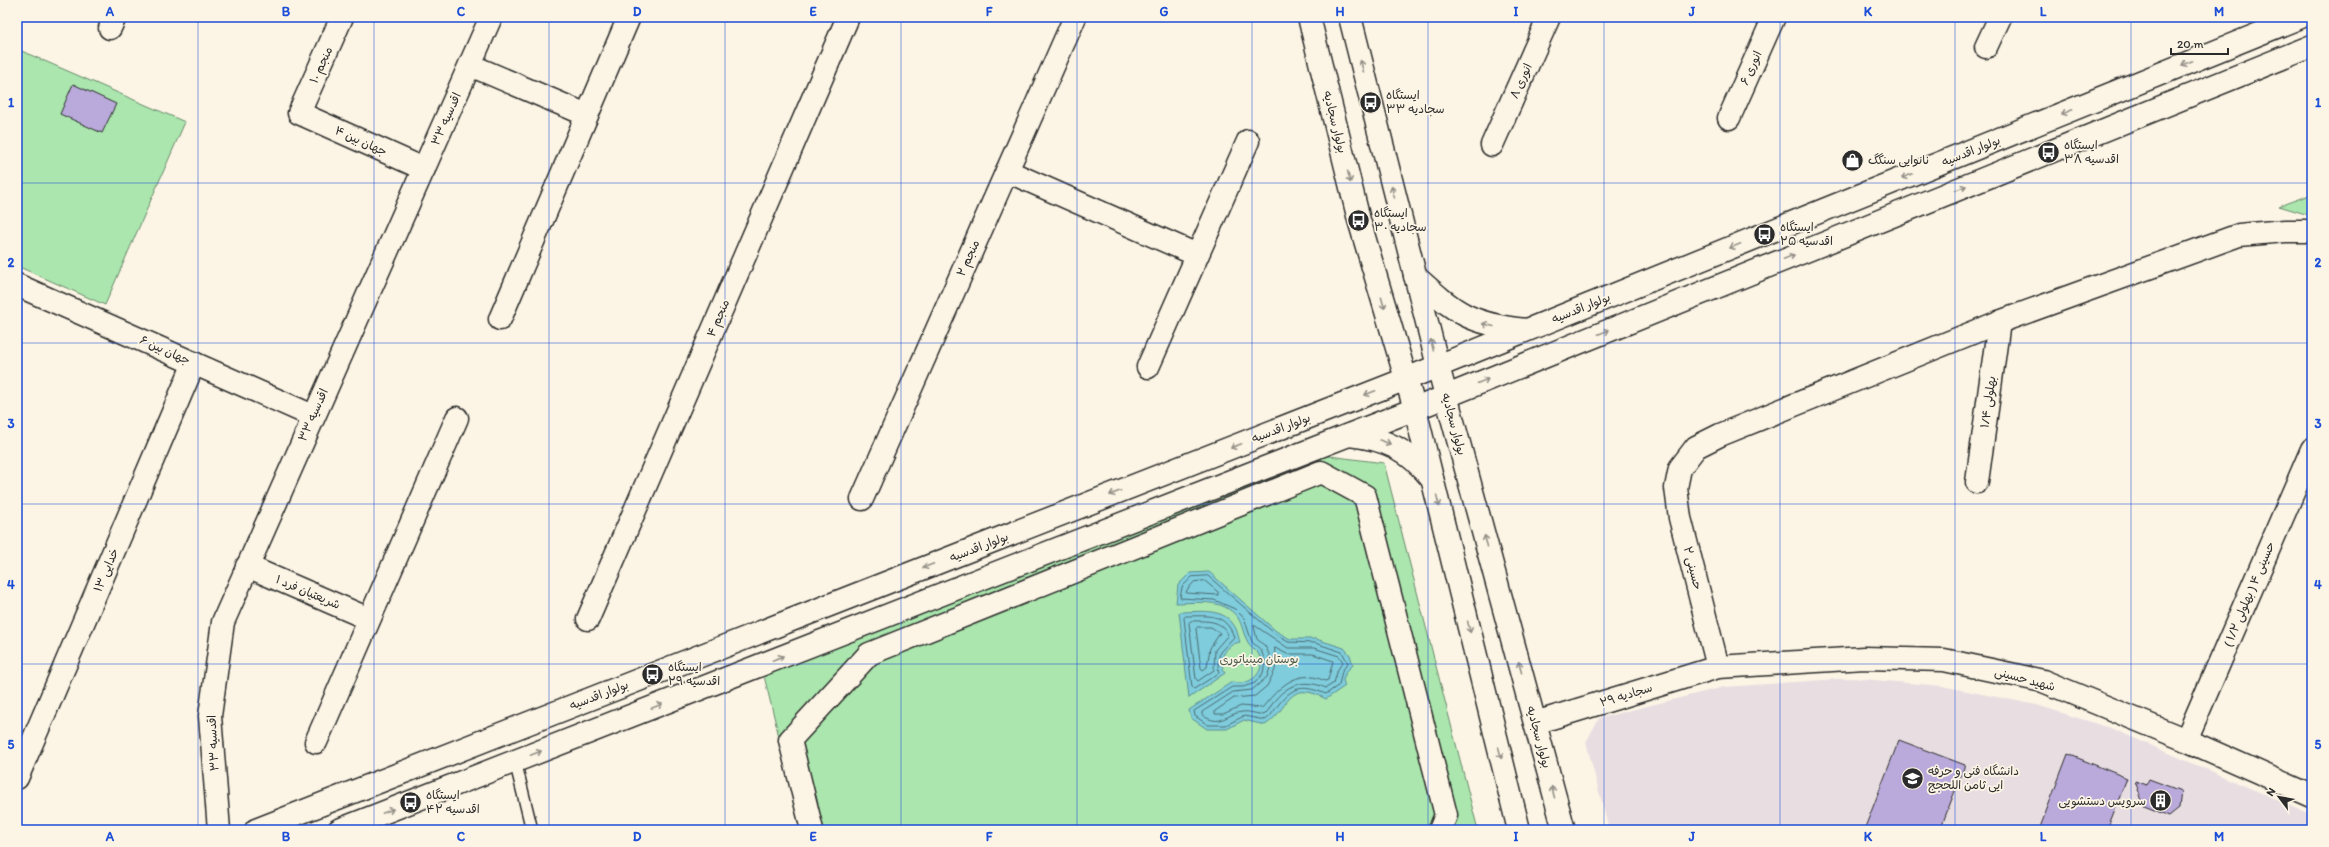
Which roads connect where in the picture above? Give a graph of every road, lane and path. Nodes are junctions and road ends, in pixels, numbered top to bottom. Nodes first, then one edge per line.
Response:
1 (342, 17) edge
2 (490, 17) edge
3 (629, 17) edge
4 (848, 17) edge
5 (1075, 17) edge
6 (1309, 17) edge
7 (1350, 17) edge
8 (1549, 17) edge
9 (1774, 17) edge
10 (2000, 17) edge
11 (2301, 17) edge
12 (2312, 46) edge
13 (1986, 47) dead end
14 (470, 65) junction
15 (299, 113) joint
16 (587, 115) junction
17 (1729, 118) dead end
18 (1248, 141) dead end
19 (1492, 145) dead end
20 (424, 169) junction
21 (1007, 171) junction
22 (2312, 231) edge
23 (1197, 255) junction
24 (1415, 276) junction
25 (17, 285) edge
26 (500, 319) dead end
27 (1999, 322) junction
28 (1527, 330) junction
29 (194, 363) junction
30 (1438, 366) junction
31 (1148, 367) dead end
32 (1406, 379) junction
33 (1447, 396) junction
34 (1415, 409) junction
35 (313, 416) junction
36 (457, 418) dead end
37 (1347, 435) junction
38 (2312, 449) edge
39 (1433, 480) junction
40 (1977, 482) dead end
41 (862, 499) dead end
42 (247, 566) junction
43 (369, 619) junction
44 (588, 619) dead end
45 (1718, 668) junction
46 (1535, 723) junction
47 (2186, 740) junction
48 (316, 742) dead end
49 (515, 761) junction
50 (17, 778) edge
51 (2312, 796) edge
52 (220, 830) edge
53 (256, 830) edge
54 (339, 830) edge
55 (532, 830) edge
56 (812, 830) edge
57 (1440, 830) edge
58 (1519, 830) edge
59 (1564, 830) edge

1 - 15 street, منجم ۱۰
2 - 14 street, اقدسیه ۳۳
3 - 16 street
4 - 44 street, منجم ۴
5 - 21 street, منجم ۲
6 -> 32 street, بولوار سجادیه
24 -> 7 street, بولوار سجادیه
8 - 19 street, انوری ۸
9 - 17 street, انوری ۶
10 - 13 street
11 -> 28 street, بولوار اقدسیه
33 -> 12 street
14 - 16 street
14 - 20 street, اقدسیه ۳۳
15 - 20 street, جهان بین ۴
16 - 26 street
18 - 23 street
20 - 35 street, اقدسیه ۳۳
21 - 23 street
21 - 41 street, منجم ۲
22 - 27 street
23 - 31 street
28 -> 24 street
30 -> 24 street, بولوار سجادیه
25 - 29 street, جهان بین ۶
27 - 40 street, بهلولی ۱/۴
27 - 45 street, حسینی ۲
28 - 30 street, بولوار اقدسیه
29 - 35 street, جهان بین ۶
29 - 50 street, خدایی ۱۳
30 - 32 street, بولوار اقدسیه
30 - 33 street, بولوار سجادیه
32 - 34 street, بولوار سجادیه
32 -> 53 street, بولوار اقدسیه
33 - 34 street
46 -> 33 street, بولوار سجادیه
34 - 37 street
34 - 39 street, بولوار سجادیه
35 - 42 street, اقدسیه ۳۳
36 - 43 street
37 -> 39 street
49 -> 37 street
38 - 47 street, حسینی ۴ ( بهلولی ۱/۲ )
39 -> 58 street, بولوار سجادیه
42 - 43 street, شریعتیان فرد ۱
42 - 52 street, اقدسیه ۳۳
43 - 48 street
45 - 46 street, سجادیه ۲۹
45 - 47 street, شهید حسینی
59 -> 46 street, بولوار سجادیه
47 - 51 street, شهید حسینی
54 -> 49 street
49 - 55 lane
56 - 57 street

